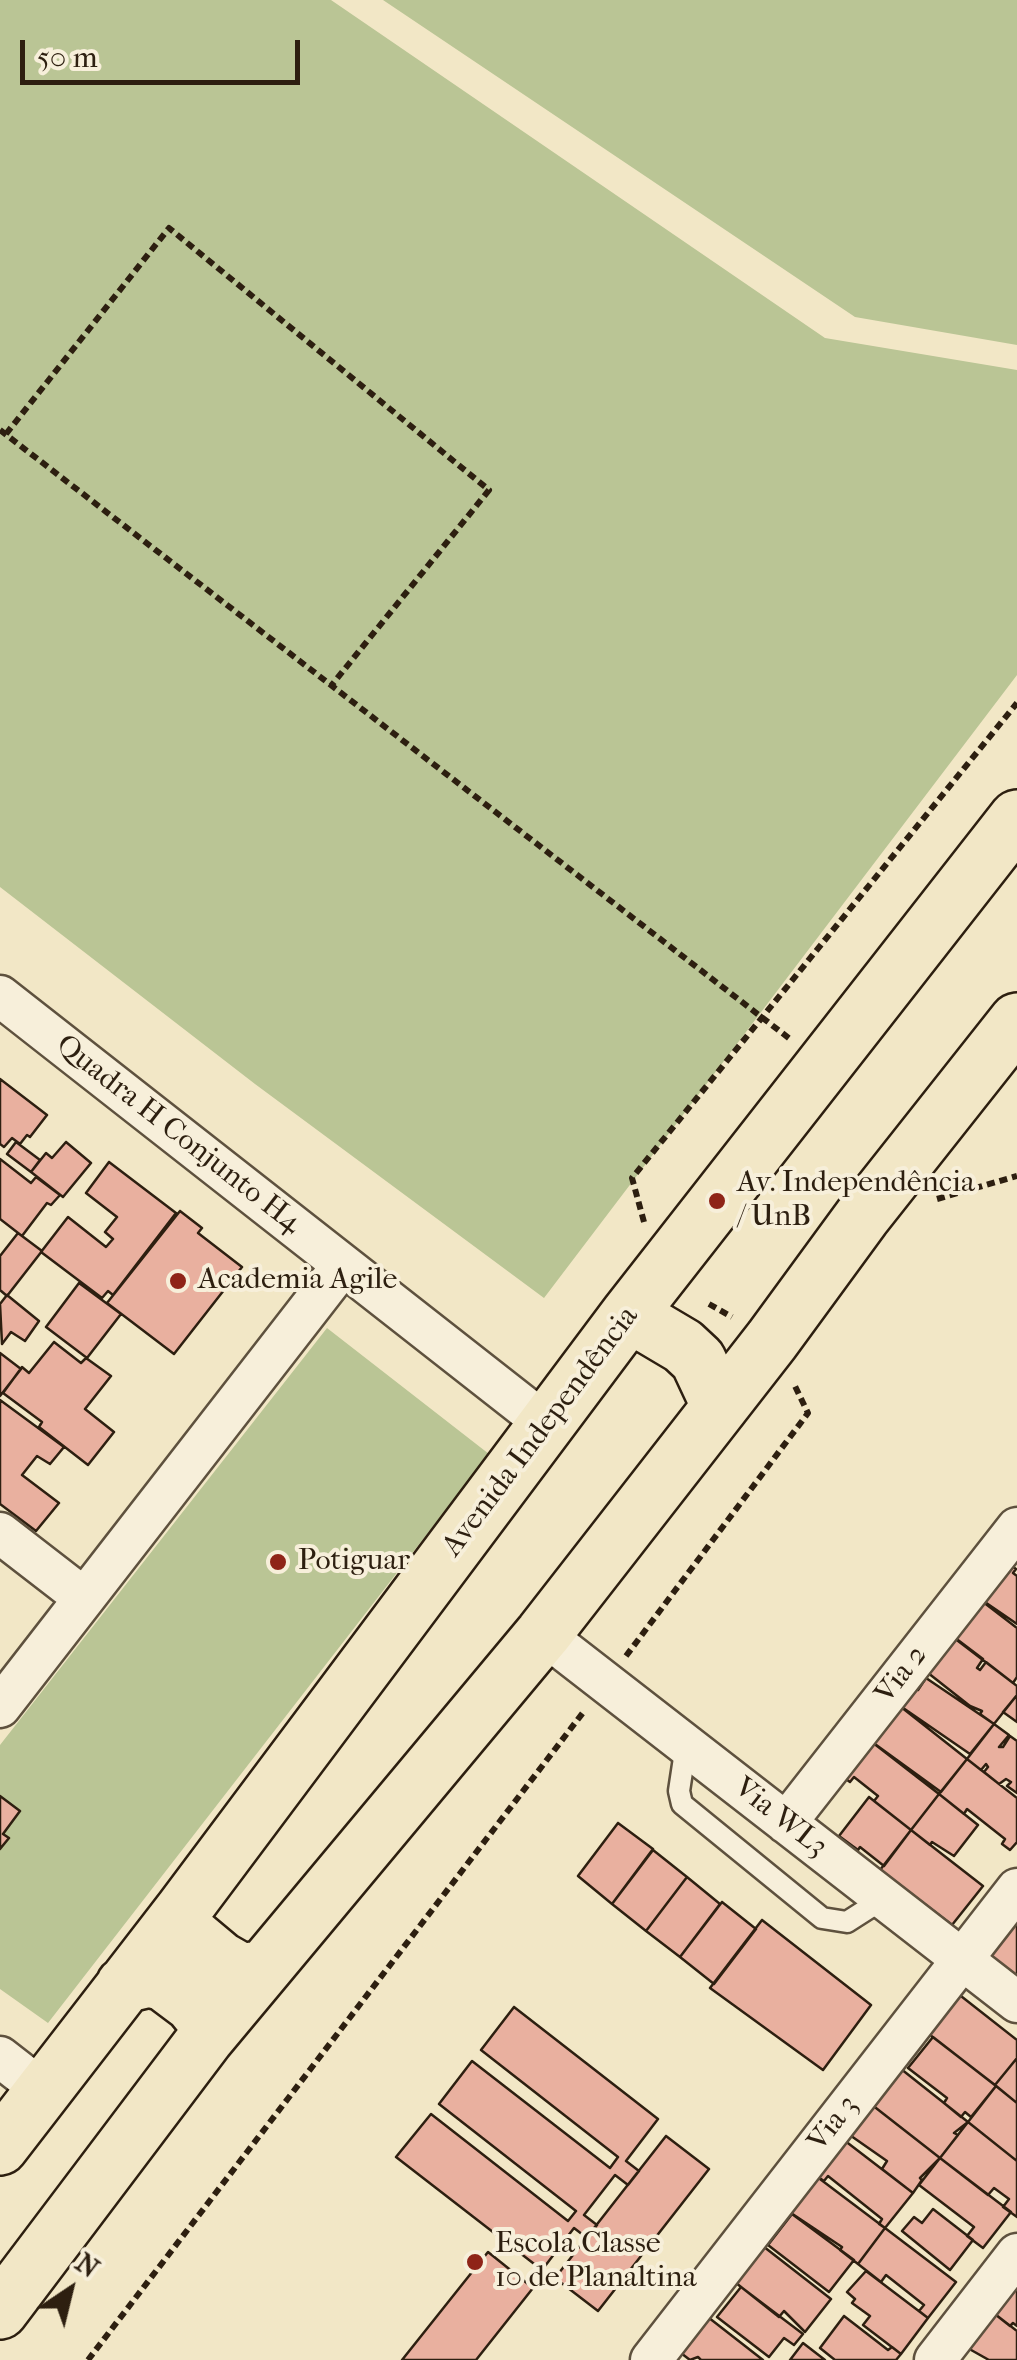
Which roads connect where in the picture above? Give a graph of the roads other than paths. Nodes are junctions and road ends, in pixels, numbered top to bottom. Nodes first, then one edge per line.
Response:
1 (1017, 818) edge
2 (3, 1005) edge
3 (1017, 1021) edge
4 (344, 1265) junction
5 (629, 1314) junction
6 (720, 1407) junction
7 (546, 1424) junction
8 (1017, 1528) edge
9 (0, 1533) edge
10 (84, 1598) junction
11 (543, 1634) junction
12 (0, 1707) edge
13 (686, 1746) junction
14 (786, 1823) junction
15 (1017, 1889) edge
16 (884, 1898) junction
17 (184, 1910) junction
18 (962, 1960) junction
19 (263, 1968) junction
20 (124, 1985) junction
21 (1017, 2002) edge
22 (206, 2038) junction
23 (0, 2057) edge
24 (45, 2092) junction
25 (0, 2147) edge
26 (1017, 2254) edge
27 (0, 2311) edge
28 (651, 2360) edge
29 (934, 2360) edge

1 - 5 main road, Avenida Independência
2 - 4 street, Quadra H Conjunto H4
3 - 6 main road
4 - 7 street, Quadra H Conjunto H4
4 - 10 street
5 - 6 main road
5 - 7 main road, Avenida Independência
6 - 11 main road
7 - 17 main road, Avenida Independência
8 - 14 street, Via 2
9 - 10 street
10 - 12 street
11 - 13 street, Via WL3
11 - 19 main road
13 - 14 street, Via WL3
13 - 16 lane
14 - 16 street, Via WL3
15 - 18 street, Via 3
16 - 18 street, Via WL3
17 - 19 main road
17 - 20 main road, Avenida Independência
18 - 21 street, Via WL3
18 - 28 street, Via 3
19 - 22 main road
20 - 22 main road
20 - 24 main road, Avenida Independência
22 - 27 main road
23 - 24 street
24 - 25 main road, Avenida Independência
26 - 29 street

